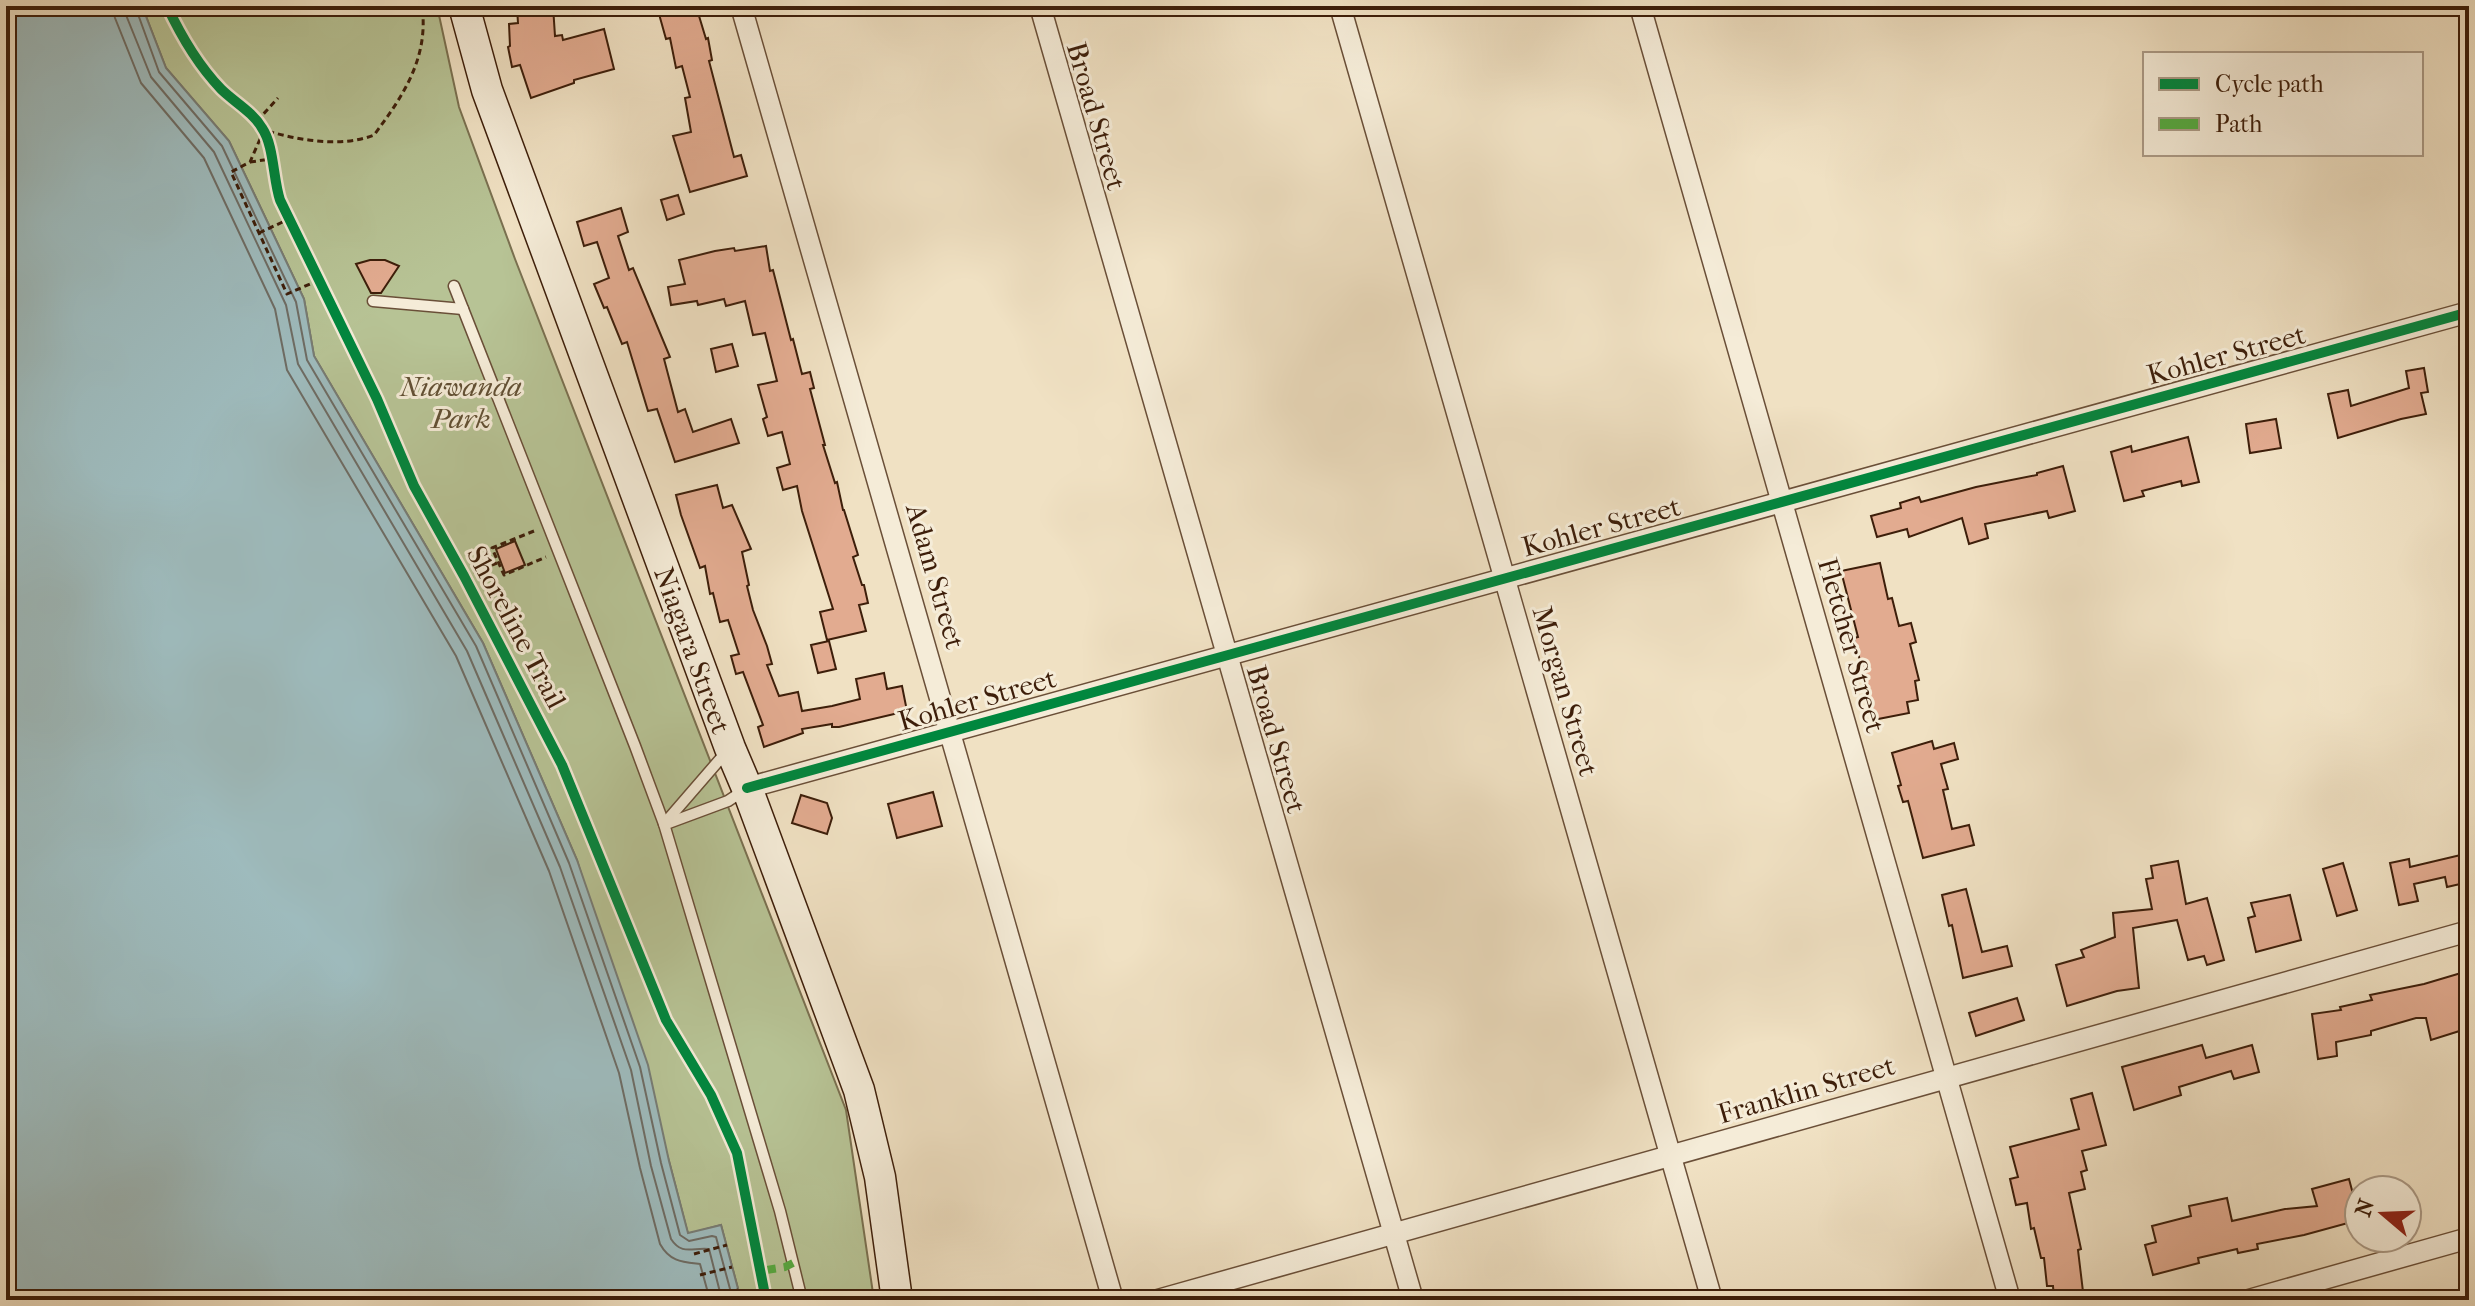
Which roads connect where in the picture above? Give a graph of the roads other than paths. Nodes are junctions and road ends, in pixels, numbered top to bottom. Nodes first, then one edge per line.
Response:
1 (464, 6) edge
2 (741, 6) edge
3 (1040, 6) edge
4 (1340, 6) edge
5 (1640, 6) edge
6 (454, 286) dead end
7 (373, 301) dead end
8 (463, 309) junction
9 (2469, 312) edge
10 (1781, 501) junction
11 (1505, 577) junction
12 (1227, 654) junction
13 (951, 731) junction
14 (730, 748) junction
15 (747, 788) junction
16 (664, 824) junction
17 (2469, 931) edge
18 (1946, 1078) junction
19 (1671, 1157) junction
20 (1394, 1234) junction
21 (2469, 1238) edge
22 (802, 1300) edge
23 (897, 1300) edge
24 (1113, 1300) edge
25 (1158, 1300) edge
26 (1413, 1300) edge
27 (1712, 1300) edge
28 (2010, 1300) edge
29 (2249, 1300) edge

1 - 14 main road, Niagara Street
2 - 13 street, Adam Street
3 - 12 street, Broad Street
4 - 11 street, Morgan Street
5 - 10 street, Fletcher Street
6 - 8 lane
7 - 8 lane
8 - 16 lane
9 - 10 street, Kohler Street
10 - 11 street, Kohler Street
10 - 18 street, Fletcher Street
11 - 12 street, Kohler Street
11 - 19 street, Morgan Street
12 - 13 street, Kohler Street
12 - 20 street, Broad Street
13 - 15 street, Kohler Street
13 - 24 street, Adam Street
14 - 15 main road, Niagara Street
14 - 16 lane
15 - 16 lane
15 - 23 main road, Niagara Street
16 - 22 lane
17 - 18 street, Franklin Street
18 - 19 street, Franklin Street
18 - 28 street, Fletcher Street
19 - 20 street, Franklin Street
19 - 27 street, Morgan Street
20 - 25 street, Franklin Street
20 - 26 street, Broad Street
21 - 29 street

